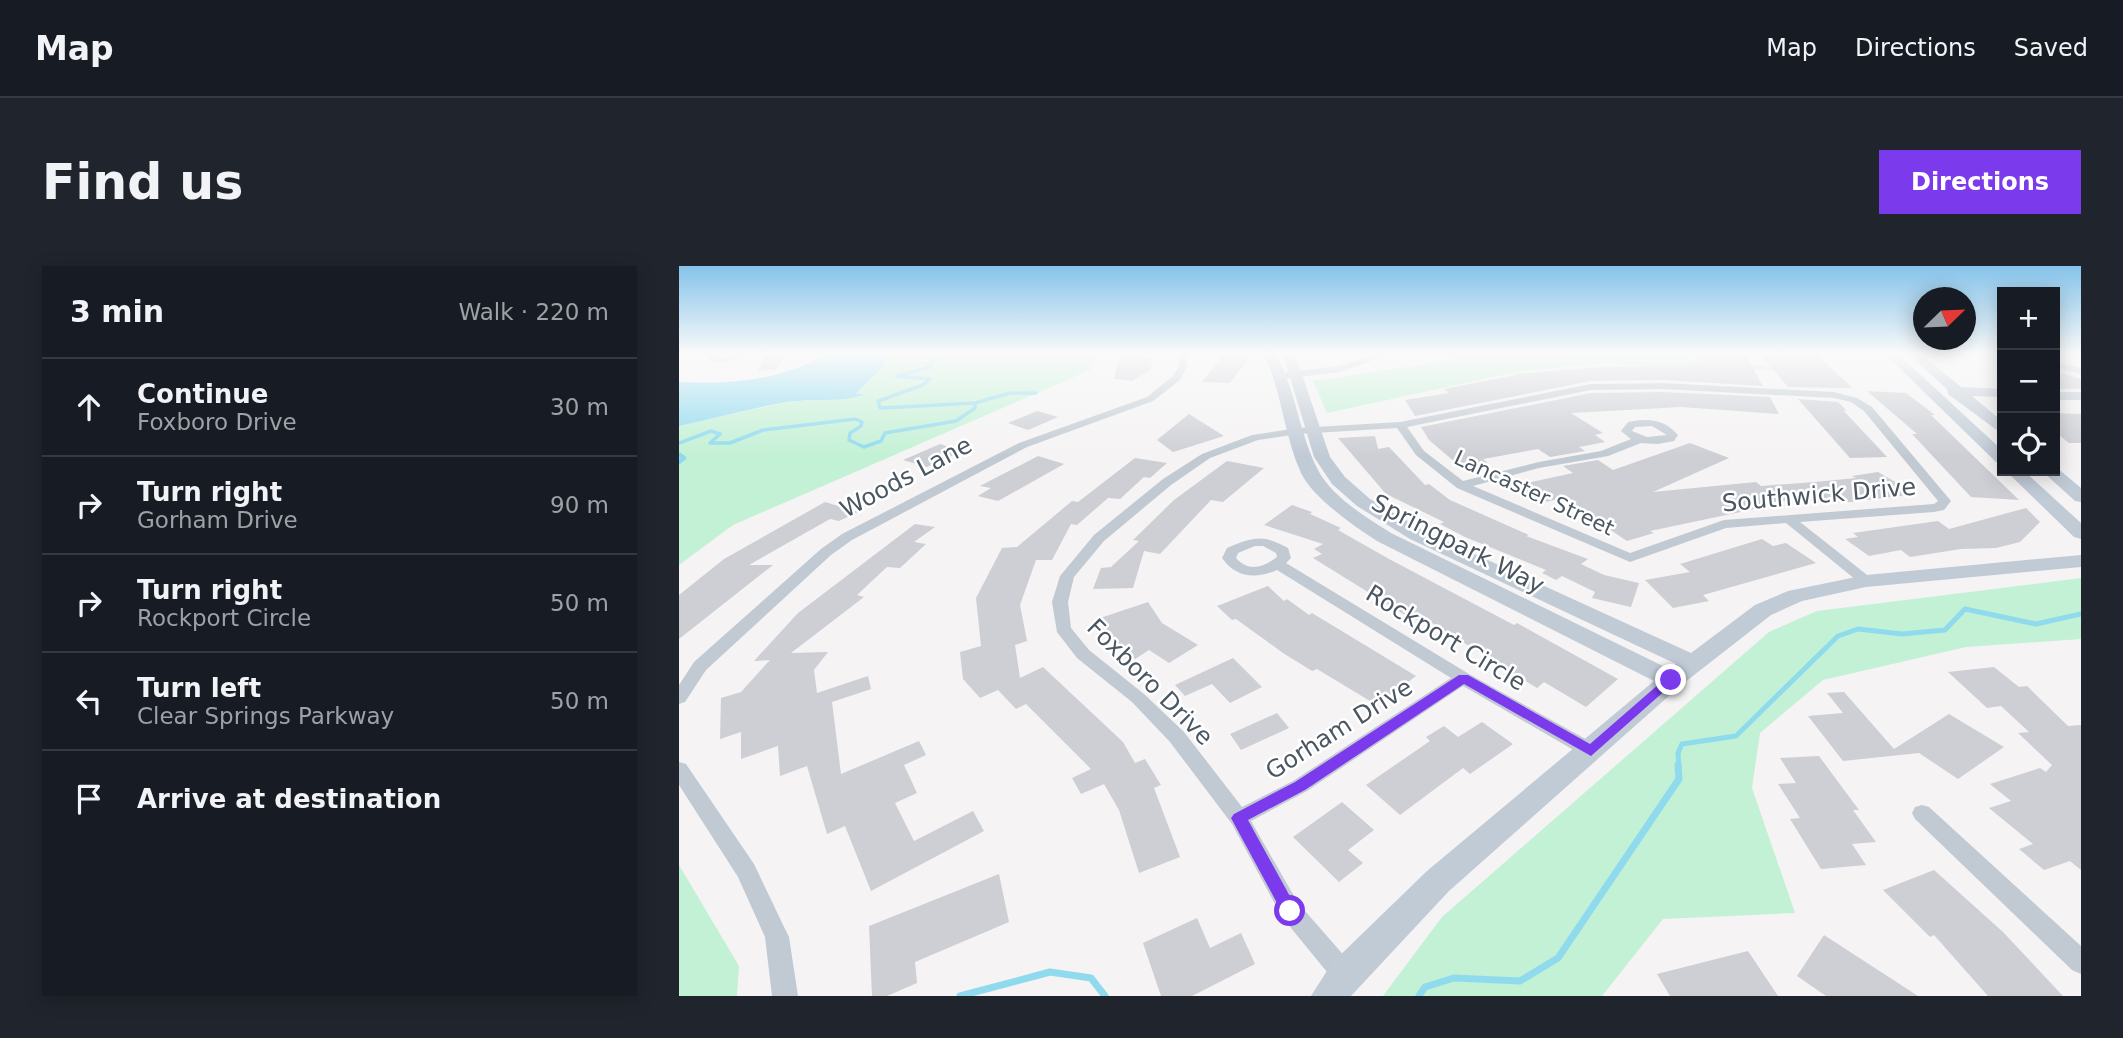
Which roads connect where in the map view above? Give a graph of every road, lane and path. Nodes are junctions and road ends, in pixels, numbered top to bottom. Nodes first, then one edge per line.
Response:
1 (1165, 388) edge
2 (1293, 388) edge
3 (1586, 388) edge
4 (1702, 388) edge
5 (1955, 388) edge
6 (1931, 390) joint
7 (1959, 391) junction
8 (1997, 393) edge
9 (2060, 396) edge
10 (2081, 396) edge
11 (1400, 425) junction
12 (1997, 425) edge
13 (1306, 430) junction
14 (1640, 439) dead end
15 (1997, 454) edge
16 (2019, 476) edge
17 (2056, 476) edge
18 (1461, 485) junction
19 (2081, 497) edge
20 (1934, 508) joint
21 (1791, 521) junction
22 (2081, 533) edge
23 (1630, 558) joint
24 (2081, 561) edge
25 (1278, 564) dead end
26 (1866, 582) junction
27 (1693, 663) junction
28 (1463, 678) junction
29 (1671, 680) junction
30 (679, 698) edge
31 (1591, 751) junction
32 (679, 769) edge
33 (1922, 813) dead end
34 (1239, 818) junction
35 (2081, 962) edge
36 (1345, 975) junction
37 (785, 996) edge
38 (1329, 996) edge

1 - 30 street, Woods Lane
2 - 13 street, Springpark Way
3 - 11 street, Foxboro Drive
4 - 20 street, Foxboro Drive
5 - 7 street
6 - 7 street
6 - 15 main road
7 - 8 street
7 - 12 street
9 - 10 street
11 - 13 street, Foxboro Drive
11 - 18 street, Lancaster Street
13 - 27 street, Springpark Way
13 - 29 street, Springpark Way
13 - 34 street, Foxboro Drive
14 - 18 street
16 - 22 street
17 - 19 street
18 - 23 street, Lancaster Street
20 - 21 street, Southwick Drive
21 - 23 street, Southwick Drive
21 - 26 street
24 - 26 street
25 - 28 street, Rockport Circle
26 - 27 street
27 - 29 street
28 - 31 street, Rockport Circle
28 - 34 street, Gorham Drive
29 - 31 street
31 - 36 street
32 - 37 street
33 - 35 street
34 - 36 street, Foxboro Drive
36 - 38 street

